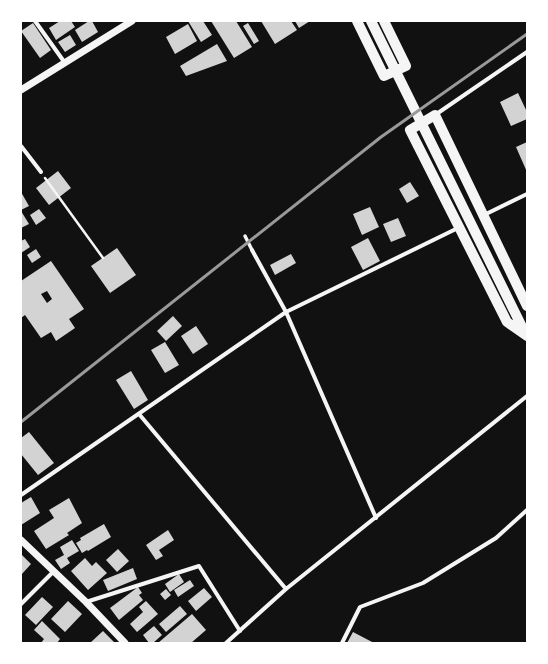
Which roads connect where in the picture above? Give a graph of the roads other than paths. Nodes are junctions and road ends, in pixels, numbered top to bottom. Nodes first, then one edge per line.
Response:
1 (35, 21) edge
2 (132, 21) edge
3 (357, 21) edge
4 (371, 21) edge
5 (384, 21) edge
6 (527, 52) edge
7 (65, 63) junction
8 (21, 90) edge
9 (435, 114) junction
10 (21, 146) edge
11 (41, 172) dead end
12 (527, 194) edge
13 (483, 215) junction
14 (460, 227) junction
15 (245, 236) dead end
16 (252, 250) joint
17 (527, 306) edge
18 (286, 312) junction
19 (527, 336) edge
20 (527, 396) edge
21 (139, 414) junction
22 (21, 495) edge
23 (527, 510) edge
24 (376, 518) junction
25 (21, 540) edge
26 (54, 571) junction
27 (286, 590) junction
28 (86, 602) junction
29 (21, 604) edge
30 (240, 631) junction
31 (126, 643) edge
32 (226, 643) edge
33 (342, 643) edge

1 - 7 street
2 - 7 street
3 - 5 main road
4 - 19 main road
6 - 9 street
7 - 8 street
9 - 13 main road
9 - 14 main road
10 - 11 street
12 - 13 street
13 - 17 main road
14 - 18 street
14 - 19 main road
15 - 16 street
16 - 18 street
18 - 21 street
18 - 24 street
20 - 24 street
21 - 22 street
21 - 27 street
23 - 33 street
24 - 27 street
25 - 26 street
26 - 28 street
26 - 29 street
27 - 30 street
28 - 30 street
28 - 31 street
30 - 32 street

